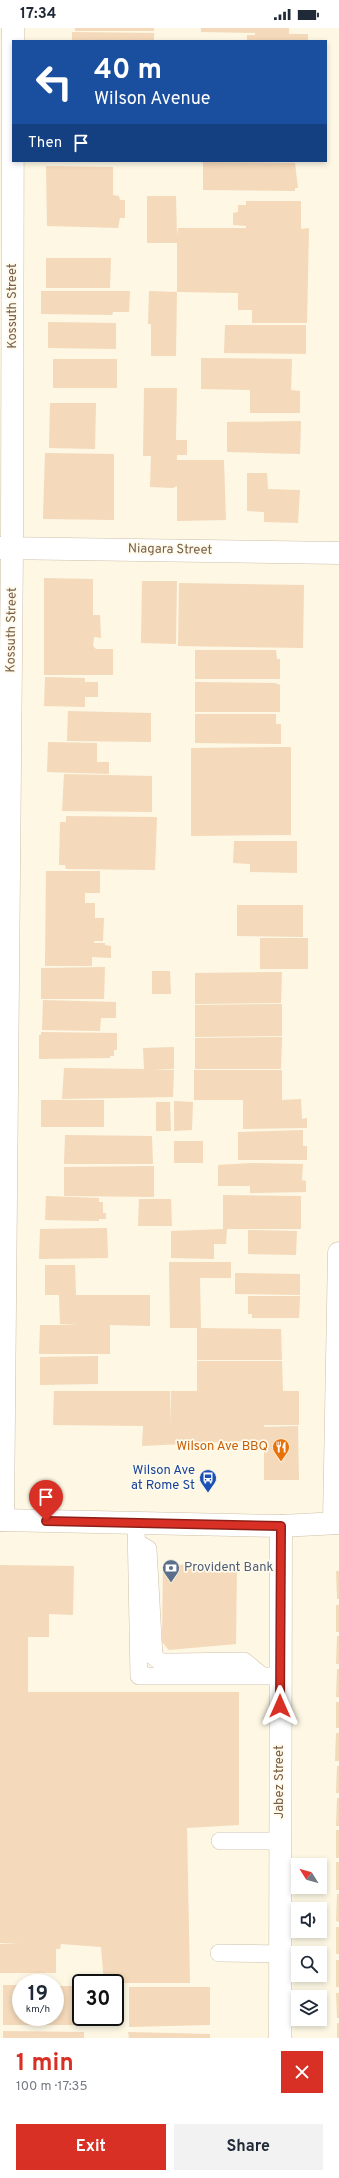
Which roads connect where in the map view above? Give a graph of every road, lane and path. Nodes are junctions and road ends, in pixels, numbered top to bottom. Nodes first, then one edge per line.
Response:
1 (13, 28) edge
2 (13, 40) edge
3 (12, 102) edge
4 (6, 548) edge
5 (339, 553) edge
6 (339, 1253) edge
7 (1, 1520) edge
8 (336, 1523) edge
9 (281, 1526) junction
10 (136, 1533) junction
11 (271, 1676) junction
12 (220, 1841) dead end
13 (280, 1841) junction
14 (219, 1953) dead end
15 (280, 1954) junction
16 (280, 2038) edge

1 - 2 street, Kossuth Street
3 - 4 street, Kossuth Street
4 - 5 street, Niagara Street
4 - 7 street, Kossuth Street
6 - 8 street
7 - 10 street
8 - 9 street
9 - 10 street
9 - 11 street, Jabez Street
10 - 11 lane
10 - 11 lane
11 - 13 street, Jabez Street
12 - 13 lane
13 - 15 street, Jabez Street
14 - 15 lane
15 - 16 street, Jabez Street

